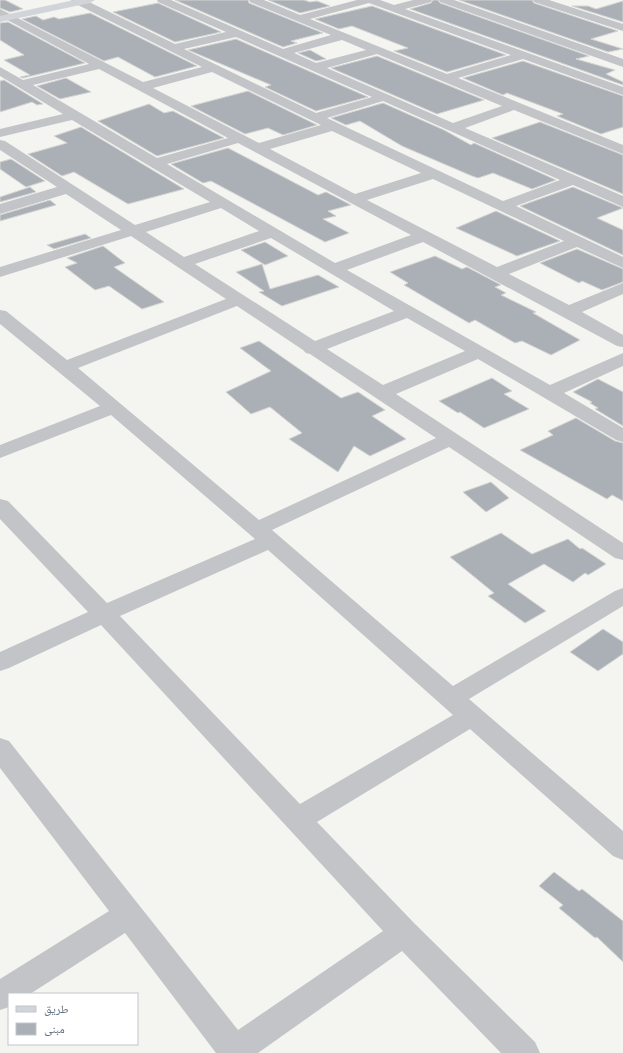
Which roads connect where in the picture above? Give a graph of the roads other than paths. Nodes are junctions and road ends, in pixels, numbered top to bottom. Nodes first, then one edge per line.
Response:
1 (162, 0) edge
2 (254, 0) edge
3 (370, 0) edge
4 (427, 0) edge
5 (444, 0) edge
6 (538, 0) edge
7 (82, 1) edge
8 (584, 2) dead end
9 (394, 8) junction
10 (562, 8) junction
11 (3, 16) edge
12 (300, 18) junction
13 (510, 23) junction
14 (623, 28) edge
15 (237, 33) junction
16 (342, 36) junction
17 (470, 36) junction
18 (173, 48) junction
19 (623, 49) edge
20 (378, 50) junction
21 (282, 52) junction
22 (523, 55) junction
23 (602, 56) junction
24 (623, 63) edge
25 (100, 65) junction
26 (213, 68) junction
27 (316, 68) junction
28 (560, 68) junction
29 (0, 71) edge
30 (446, 78) junction
31 (21, 84) junction
32 (140, 87) junction
33 (623, 91) edge
34 (384, 97) junction
35 (514, 106) junction
36 (75, 115) junction
37 (317, 117) junction
38 (334, 126) junction
39 (454, 127) junction
40 (0, 133) edge
41 (239, 139) junction
42 (0, 144) edge
43 (257, 148) junction
44 (623, 150) edge
45 (155, 163) junction
46 (434, 174) junction
47 (574, 180) junction
48 (67, 189) junction
49 (353, 199) junction
50 (623, 202) edge
51 (223, 203) junction
52 (503, 206) junction
53 (0, 209) edge
54 (132, 232) junction
55 (273, 232) junction
56 (424, 236) junction
57 (578, 241) junction
58 (623, 263) edge
59 (182, 264) junction
60 (334, 269) junction
61 (0, 272) edge
62 (496, 272) junction
63 (623, 288) edge
64 (238, 300) junction
65 (409, 311) junction
66 (568, 312) junction
67 (0, 315) edge
68 (623, 342) edge
69 (312, 348) junction
70 (479, 352) junction
71 (623, 359) edge
72 (65, 367) junction
73 (549, 392) junction
74 (382, 393) junction
75 (112, 408) junction
76 (623, 436) edge
77 (449, 439) junction
78 (0, 452) edge
79 (0, 506) edge
80 (264, 535) junction
81 (623, 553) edge
82 (623, 596) edge
83 (104, 614) junction
84 (0, 662) edge
85 (452, 698) junction
86 (472, 716) junction
87 (0, 748) edge
88 (297, 820) junction
89 (623, 848) edge
90 (130, 914) junction
91 (404, 933) junction
92 (0, 996) edge
93 (235, 1052) edge
94 (523, 1053) edge

1 - 15 street
2 - 12 street
3 - 9 street
3 - 12 street
4 - 9 street
5 - 13 street
6 - 10 street
7 - 11 street
7 - 18 street
8 - 10 street
9 - 17 street
10 - 14 street
11 - 25 street
12 - 16 street
13 - 17 street
13 - 23 street
15 - 18 street
15 - 21 street
16 - 20 street
16 - 21 street
17 - 22 street
18 - 26 street
19 - 23 street
20 - 27 street
20 - 30 street
21 - 27 street
22 - 28 street
22 - 30 street
23 - 24 street
23 - 28 street
25 - 31 street
25 - 32 street
26 - 32 street
26 - 37 street
27 - 34 street
28 - 33 street
29 - 31 street
30 - 35 street
31 - 36 street
32 - 41 street
34 - 37 street
34 - 39 street
35 - 39 street
35 - 44 street
36 - 40 street
36 - 45 street
37 - 38 street
38 - 43 street
38 - 46 street
39 - 47 street
41 - 43 street
41 - 45 street
42 - 48 street
43 - 49 street
45 - 51 street
46 - 49 street
46 - 52 street
47 - 50 street
47 - 52 street
48 - 53 street
48 - 54 street
49 - 56 street
51 - 54 street
51 - 55 street
52 - 57 street
54 - 59 street
54 - 61 street
55 - 59 street
55 - 60 street
56 - 60 street
56 - 62 street
57 - 58 street
57 - 62 street
59 - 64 street
60 - 65 street
62 - 66 street
63 - 66 street
64 - 69 street
64 - 72 street
65 - 69 street
65 - 70 street
66 - 68 street
67 - 72 street
69 - 74 street
70 - 73 street
70 - 74 street
71 - 73 street
72 - 75 street
73 - 76 street
74 - 77 street
75 - 78 street
75 - 80 street
77 - 80 street
77 - 81 street
79 - 83 street
80 - 83 street
80 - 85 street
82 - 85 street
83 - 84 street
83 - 88 street
85 - 86 street
86 - 88 street
86 - 89 street
87 - 90 street
88 - 91 street
90 - 92 street
90 - 93 street
91 - 93 street
91 - 94 street

